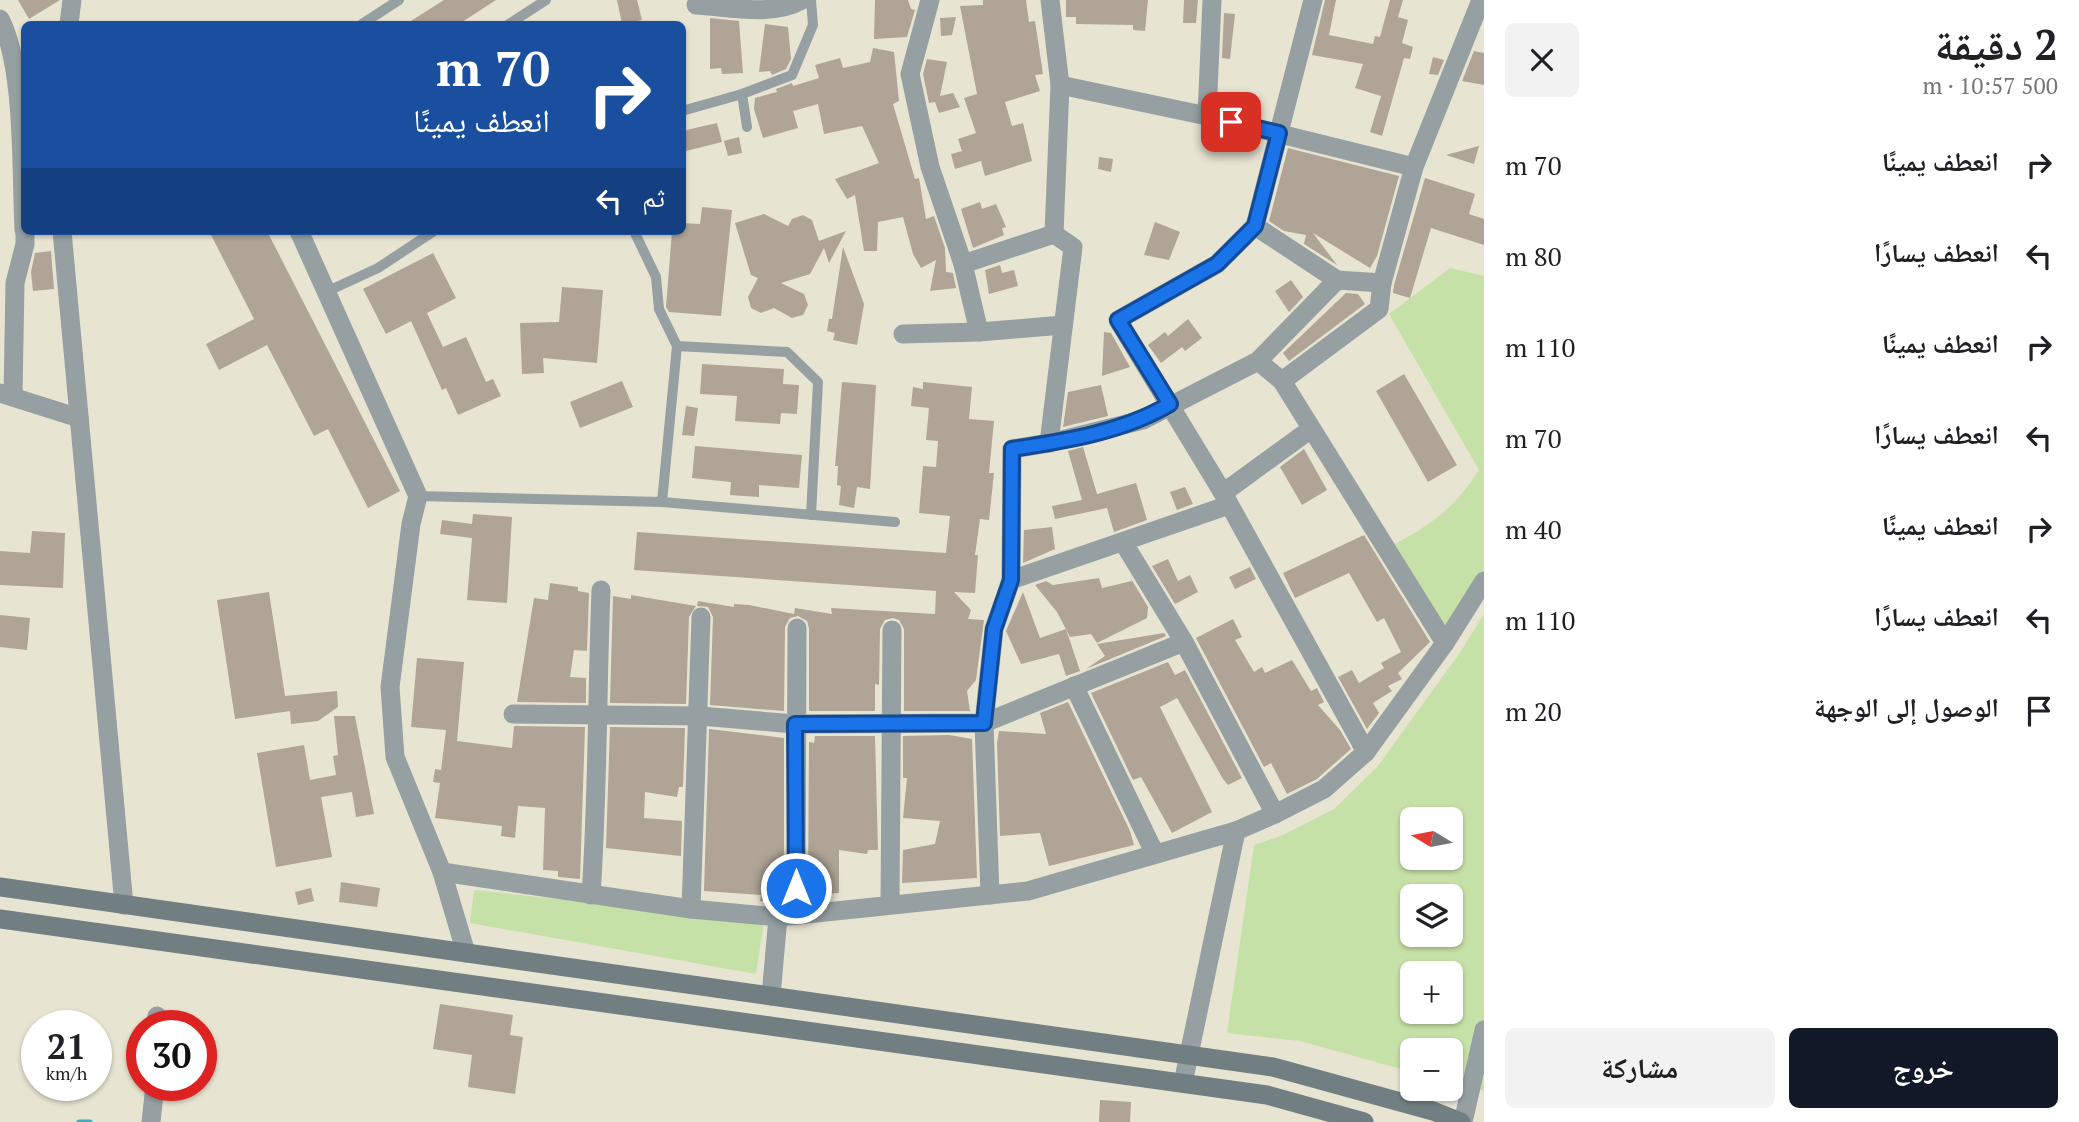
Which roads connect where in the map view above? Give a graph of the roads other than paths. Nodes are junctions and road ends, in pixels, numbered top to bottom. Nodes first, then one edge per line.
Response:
1 (72, 0) edge
2 (399, 0) edge
3 (546, 0) edge
4 (802, 0) edge
5 (811, 0) edge
6 (930, 0) edge
7 (1050, 0) edge
8 (1212, 0) edge
9 (1313, 0) edge
10 (1481, 0) edge
11 (696, 5) dead end
12 (0, 19) edge
13 (69, 21) edge
14 (367, 21) edge
15 (514, 21) edge
16 (1060, 85) junction
17 (742, 94) junction
18 (686, 110) edge
19 (1207, 116) junction
20 (747, 127) dead end
21 (1279, 133) junction
22 (1415, 167) junction
23 (21, 177) edge
24 (1255, 226) junction
25 (1054, 234) junction
26 (24, 235) edge
27 (62, 235) edge
28 (301, 235) edge
29 (428, 235) edge
30 (636, 235) edge
31 (963, 264) junction
32 (1337, 280) junction
33 (1382, 284) junction
34 (326, 292) junction
35 (1063, 325) junction
36 (979, 332) junction
37 (903, 334) dead end
38 (7, 342) edge
39 (677, 346) junction
40 (1258, 361) junction
41 (1282, 381) junction
42 (6, 394) edge
43 (1170, 404) junction
44 (79, 418) junction
45 (1311, 429) junction
46 (1049, 443) junction
47 (418, 496) junction
48 (1226, 499) junction
49 (662, 502) junction
50 (811, 515) junction
51 (895, 522) dead end
52 (1123, 542) junction
53 (1011, 580) junction
54 (1484, 581) edge
55 (601, 590) dead end
56 (701, 617) dead end
57 (797, 628) dead end
58 (892, 630) dead end
59 (1184, 642) junction
60 (1445, 643) junction
61 (1074, 686) junction
62 (513, 714) dead end
63 (596, 715) junction
64 (700, 716) junction
65 (984, 723) junction
66 (795, 724) junction
67 (891, 725) junction
68 (1366, 752) junction
69 (1275, 814) junction
70 (1236, 831) junction
71 (1155, 854) junction
72 (442, 872) junction
73 (0, 887) edge
74 (591, 895) junction
75 (990, 895) junction
76 (890, 904) junction
77 (124, 905) junction
78 (691, 909) junction
79 (787, 916) junction
80 (0, 919) edge
81 (466, 953) junction
82 (688, 985) junction
83 (771, 996) junction
84 (683, 1014) junction
85 (1484, 1030) edge
86 (1189, 1054) junction
87 (1183, 1083) junction
88 (154, 1101) edge
89 (151, 1122) edge
90 (1364, 1122) edge
91 (1462, 1122) edge

1 - 13 street
2 - 14 lane
3 - 15 lane
4 - 11 street
5 - 17 lane
6 - 31 street
7 - 16 street
8 - 19 street
9 - 21 street
10 - 22 street
12 - 23 street
16 - 19 street
16 - 25 street
17 - 18 lane
17 - 20 lane
19 - 21 street
21 - 22 street
21 - 24 street
22 - 33 street
24 - 32 street
24 - 43 street
25 - 31 street
25 - 35 street
26 - 38 street
27 - 44 street
28 - 34 street
29 - 34 lane
30 - 39 lane
31 - 36 street
32 - 33 street
32 - 40 street
33 - 41 street
34 - 47 street
35 - 36 street
35 - 46 street
36 - 37 street
38 - 42 street
39 - 49 lane
39 - 50 lane
40 - 41 street
40 - 43 street
41 - 45 street
42 - 44 street
43 - 46 street
43 - 48 street
44 - 77 street
45 - 48 street
45 - 60 street
46 - 53 street
47 - 49 lane
47 - 72 street
48 - 52 street
48 - 68 street
49 - 50 lane
50 - 51 lane
52 - 53 street
52 - 59 street
53 - 65 street
54 - 60 street
55 - 63 street
56 - 64 street
57 - 66 street
58 - 67 street
59 - 61 street
59 - 69 street
60 - 68 street
61 - 65 street
61 - 71 street
62 - 63 street
63 - 64 street
63 - 74 street
64 - 66 street
64 - 78 street
65 - 67 street
65 - 75 street
66 - 67 street
66 - 79 street
67 - 76 street
68 - 69 street
69 - 70 street
70 - 71 street
70 - 86 street
71 - 75 street
72 - 74 street
72 - 81 street
73 - 77 main road
74 - 78 street
75 - 76 street
76 - 79 street
77 - 81 main road
78 - 79 street
79 - 83 street
80 - 84 main road
81 - 82 main road
82 - 83 main road
82 - 84 main road
83 - 86 main road
84 - 87 main road
85 - 91 street
86 - 87 street
86 - 91 main road
87 - 90 main road
88 - 89 street

